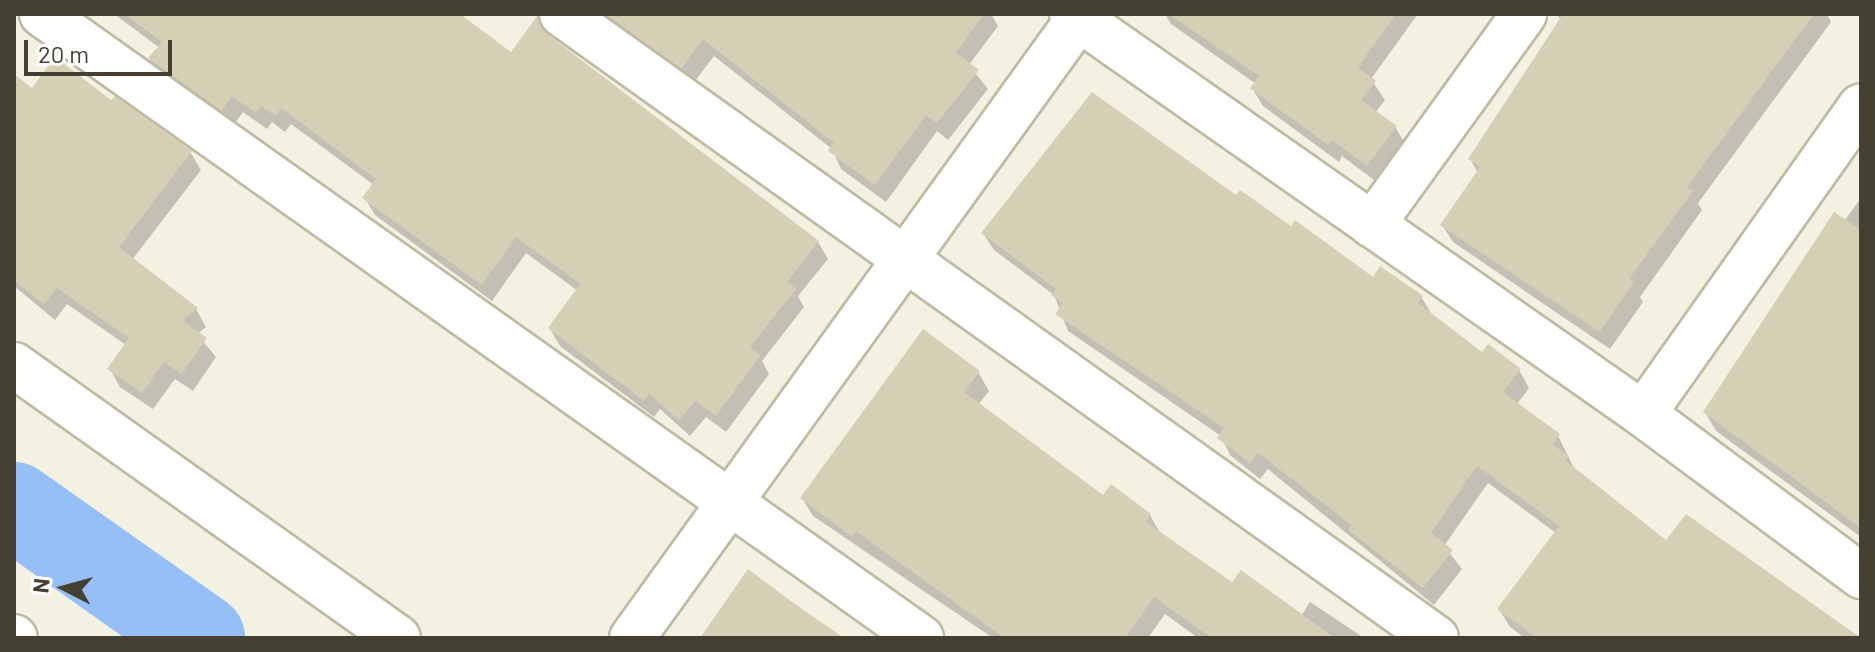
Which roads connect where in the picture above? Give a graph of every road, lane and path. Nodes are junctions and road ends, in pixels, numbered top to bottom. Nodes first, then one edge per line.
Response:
1 (42, 14) edge
2 (562, 14) edge
3 (1524, 14) edge
4 (1077, 16) edge
5 (1861, 106) edge
6 (1372, 225) junction
7 (905, 255) junction
8 (14, 365) edge
9 (1643, 414) junction
10 (728, 501) junction
11 (1861, 576) edge
12 (398, 638) edge
13 (632, 638) edge
14 (921, 638) edge
15 (1436, 638) edge

1 - 10 street
2 - 7 street
3 - 6 street
4 - 6 street
4 - 7 street
5 - 9 street
6 - 9 street
7 - 10 street
7 - 15 street
8 - 12 street
9 - 11 street
10 - 13 street
10 - 14 street

